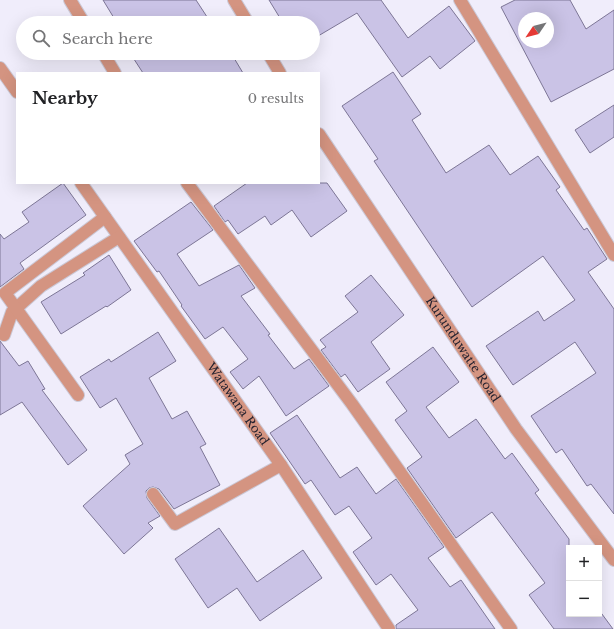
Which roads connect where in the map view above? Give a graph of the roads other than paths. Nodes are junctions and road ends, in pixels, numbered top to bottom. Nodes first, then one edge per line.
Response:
1 (70, 0) edge
2 (234, 0) edge
3 (460, 0) edge
4 (80, 16) edge
5 (244, 16) edge
6 (107, 60) edge
7 (272, 60) edge
8 (114, 72) edge
9 (279, 72) edge
10 (2, 74) edge
11 (16, 91) edge
12 (320, 135) edge
13 (82, 184) edge
14 (188, 184) edge
15 (105, 217) junction
16 (119, 237) junction
17 (614, 255) edge
18 (16, 308) junction
19 (4, 335) dead end
20 (78, 395) dead end
21 (281, 465) junction
22 (153, 494) dead end
23 (614, 560) edge
24 (389, 629) edge
25 (511, 629) edge

1 - 4 street
2 - 5 street
3 - 17 street
6 - 8 street
7 - 9 street
10 - 11 street
12 - 23 street, Kurunduwatte Road
13 - 15 street, Watawana Road
14 - 25 street
15 - 16 street, Watawana Road
15 - 18 street
16 - 18 street
16 - 21 street, Watawana Road
18 - 19 street
18 - 20 street
21 - 22 street
21 - 24 street, Watawana Road

